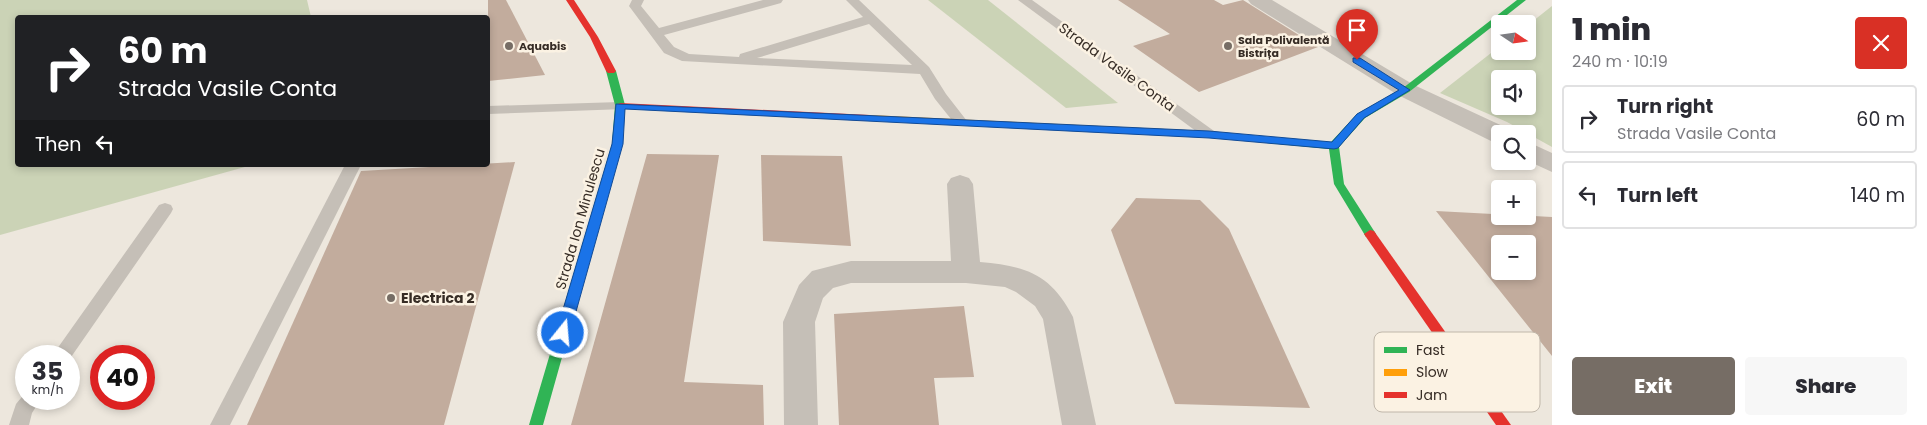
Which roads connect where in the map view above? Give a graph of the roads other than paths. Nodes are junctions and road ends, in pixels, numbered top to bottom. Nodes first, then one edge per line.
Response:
1 (570, 0) edge
2 (638, 0) edge
3 (776, 0) edge
4 (852, 0) edge
5 (1024, 0) edge
6 (1258, 0) edge
7 (1522, 0) edge
8 (871, 19) junction
9 (656, 33) junction
10 (734, 60) junction
11 (924, 70) junction
12 (1406, 90) junction
13 (620, 106) junction
14 (490, 110) edge
15 (960, 122) junction
16 (1491, 131) edge
17 (1209, 134) junction
18 (1334, 146) junction
19 (1536, 155) edge
20 (1552, 164) edge
21 (352, 167) edge
22 (960, 184) dead end
23 (165, 209) dead end
24 (966, 272) junction
25 (1439, 332) edge
26 (69, 345) edge
27 (23, 410) edge
28 (1495, 412) edge
29 (19, 425) edge
30 (220, 425) edge
31 (536, 425) edge
32 (801, 425) edge
33 (1080, 425) edge
34 (1504, 425) edge

1 - 13 street, Strada Ion Minulescu
2 - 9 lane
3 - 9 lane
4 - 8 lane
5 - 17 lane, Strada Vasile Conta
6 - 12 street
7 - 12 street
8 - 10 lane
8 - 11 lane
9 - 10 lane
10 - 11 lane
11 - 15 lane
12 - 16 street
12 - 18 street
13 - 14 lane
13 - 15 street, Strada Vasile Conta
13 - 31 street, Strada Ion Minulescu
15 - 17 street, Strada Vasile Conta
17 - 18 street, Strada Vasile Conta
18 - 25 street
19 - 20 street
21 - 30 lane
22 - 24 street
23 - 26 lane
24 - 32 street
24 - 33 street
27 - 29 lane
28 - 34 street

